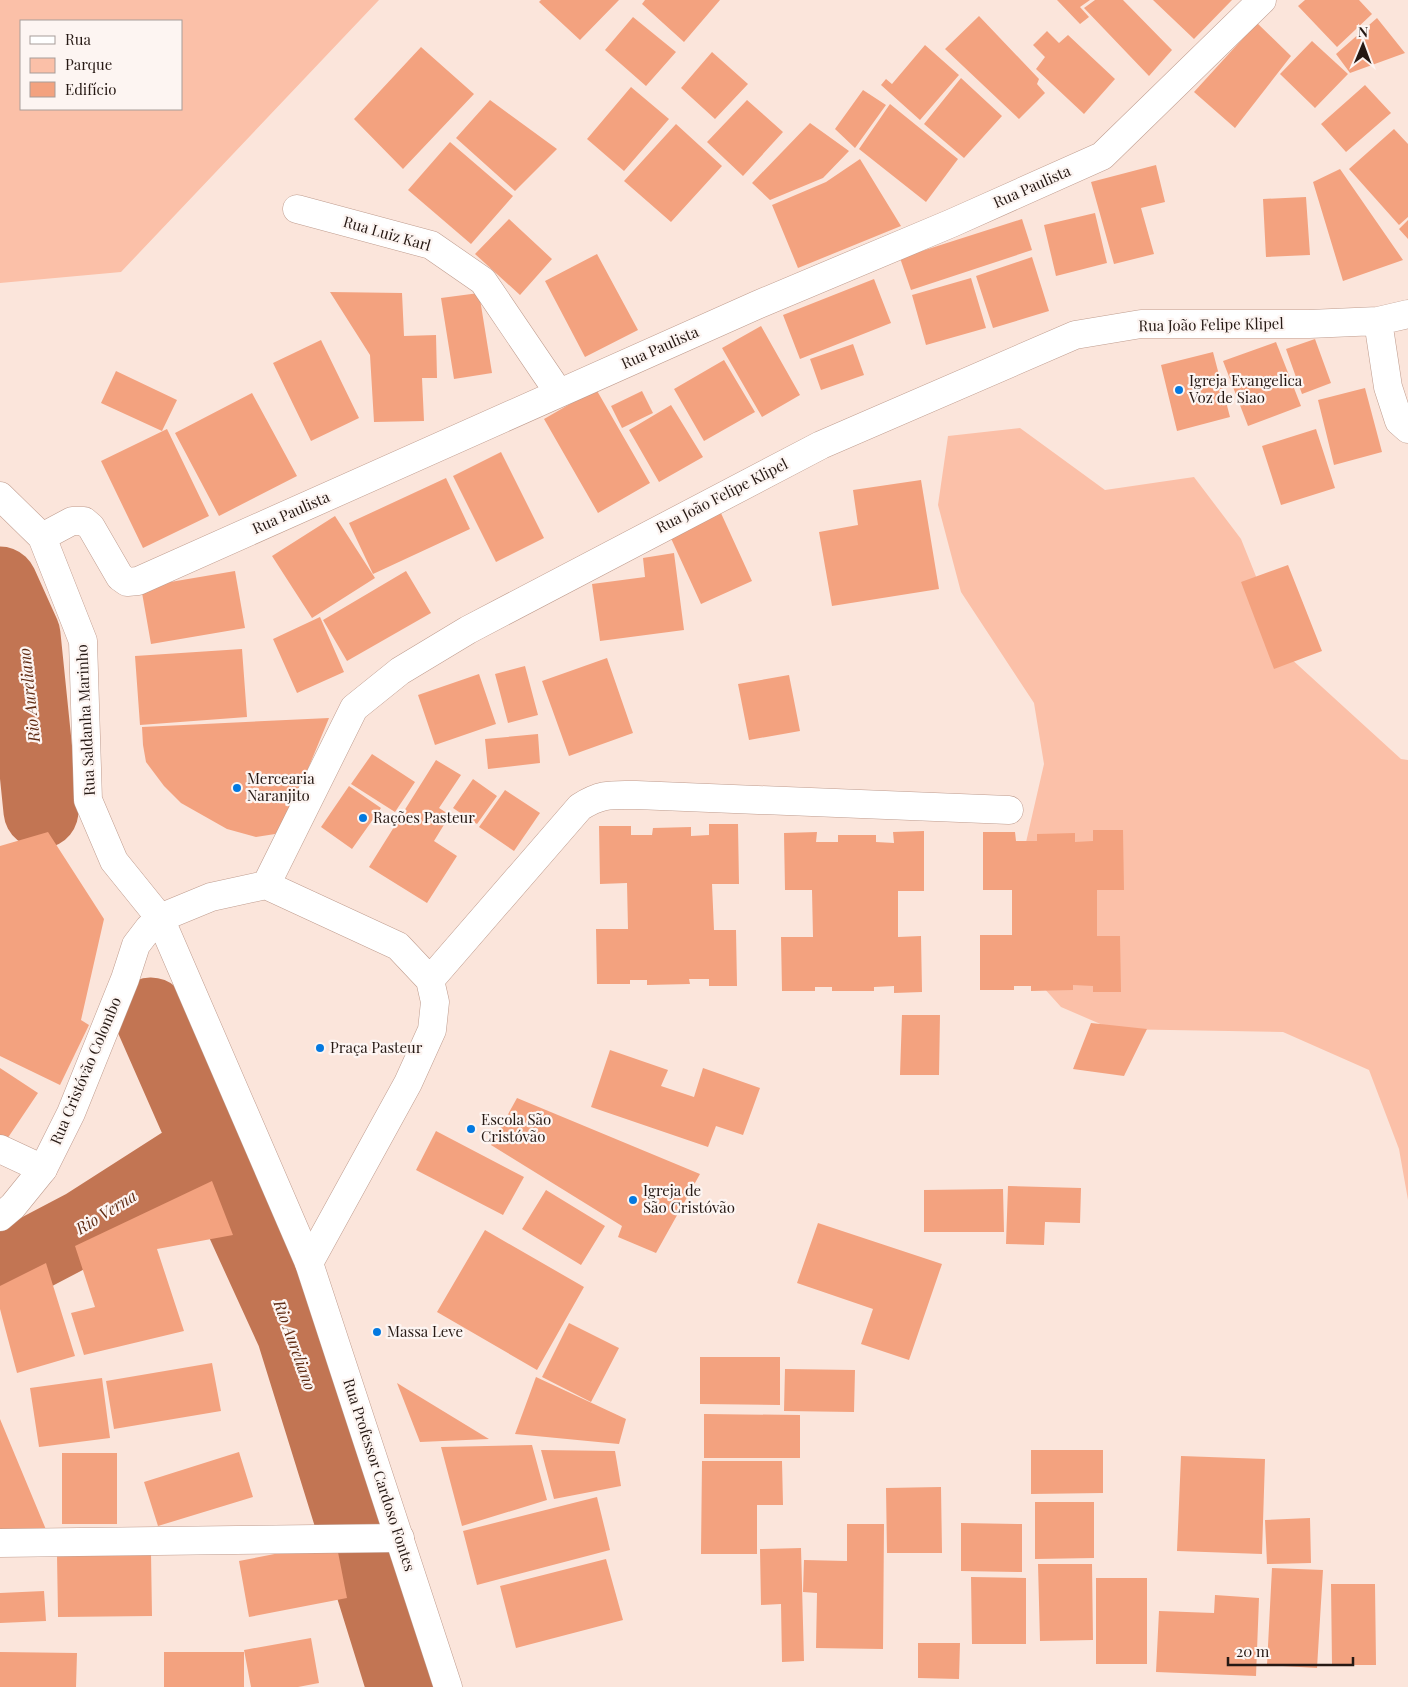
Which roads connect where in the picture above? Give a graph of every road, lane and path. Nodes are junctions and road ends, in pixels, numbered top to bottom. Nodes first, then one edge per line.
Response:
1 (1257, 2) edge
2 (297, 209) dead end
3 (1408, 314) edge
4 (1378, 321) junction
5 (559, 393) junction
6 (1408, 430) edge
7 (0, 496) edge
8 (42, 537) junction
9 (1009, 810) dead end
10 (266, 885) junction
11 (160, 918) junction
12 (430, 980) junction
13 (0, 1149) edge
14 (44, 1169) junction
15 (0, 1217) edge
16 (309, 1263) junction
17 (400, 1538) junction
18 (0, 1543) edge
19 (448, 1687) edge

1 - 5 street, Rua Paulista
2 - 5 street, Rua Luiz Karl
3 - 4 street, Rua João Felipe Klipel
4 - 6 street
4 - 10 street, Rua João Felipe Klipel
5 - 8 street, Rua Paulista
7 - 8 street, Rua Saldanha Marinho
8 - 11 street, Rua Saldanha Marinho
9 - 12 street
10 - 11 street
10 - 12 street
11 - 14 street, Rua Cristóvão Colombo
11 - 16 street
12 - 16 street
13 - 14 street
14 - 15 street, Rua Cristóvão Colombo
16 - 17 street, Rua Professor Cardoso Fontes
17 - 18 street
17 - 19 street, Rua Professor Cardoso Fontes

